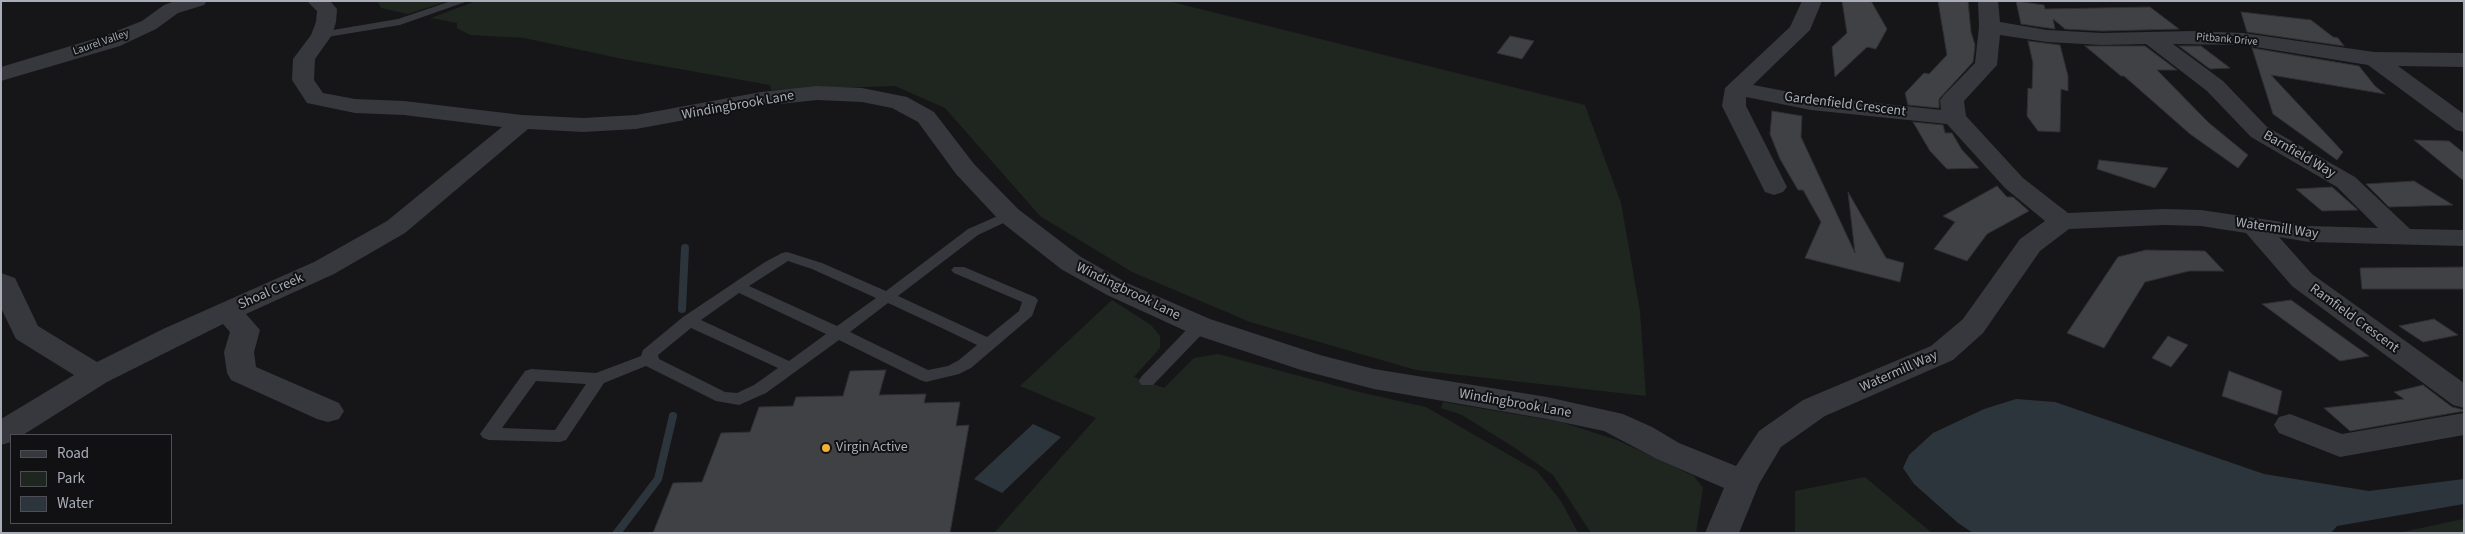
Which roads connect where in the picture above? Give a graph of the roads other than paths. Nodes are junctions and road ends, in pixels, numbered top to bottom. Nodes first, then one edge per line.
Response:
1 (197, 1) edge
2 (317, 1) edge
3 (463, 1) edge
4 (1812, 1) edge
5 (1988, 1) edge
6 (1990, 26) junction
7 (321, 35) junction
8 (2151, 38) junction
9 (2374, 59) junction
10 (2464, 60) edge
11 (1, 74) edge
12 (1736, 88) junction
13 (1954, 118) junction
14 (522, 122) junction
15 (2464, 125) edge
16 (1774, 187) dead end
17 (1009, 216) junction
18 (2062, 221) junction
19 (2255, 227) junction
20 (2401, 235) junction
21 (2464, 238) edge
22 (959, 270) dead end
23 (1, 282) edge
24 (738, 287) junction
25 (887, 297) junction
26 (227, 311) junction
27 (689, 321) junction
28 (1200, 326) junction
29 (838, 333) junction
30 (988, 344) junction
31 (651, 358) junction
32 (789, 367) junction
33 (96, 375) junction
34 (598, 380) junction
35 (1147, 381) dead end
36 (2464, 398) edge
37 (328, 411) dead end
38 (2464, 424) edge
39 (2290, 425) dead end
40 (1, 434) edge
41 (1743, 482) junction
42 (1722, 533) edge

1 - 11 street, Laurel Valley
2 - 7 street, Windingbrook Lane
3 - 7 lane
4 - 12 street
5 - 6 street
6 - 8 street, Pitbank Drive
6 - 13 street
7 - 14 street, Windingbrook Lane
8 - 9 street, Pitbank Drive
8 - 20 street, Barnfield Way
9 - 10 street, Pitbank Drive
9 - 15 street
12 - 13 street, Gardenfield Crescent
12 - 16 street
13 - 18 street
14 - 17 street, Windingbrook Lane
14 - 26 street, Shoal Creek
17 - 25 lane
17 - 28 street, Windingbrook Lane
18 - 19 street, Watermill Way
18 - 41 street, Watermill Way
19 - 20 street, Watermill Way
19 - 36 street, Ramfield Crescent
20 - 21 street, Watermill Way
22 - 30 lane
23 - 33 street
24 - 25 lane
24 - 27 lane
24 - 29 lane
25 - 29 lane
25 - 30 lane
26 - 33 street, Shoal Creek
26 - 37 street
27 - 31 lane
27 - 32 lane
28 - 35 lane
28 - 41 street, Windingbrook Lane
29 - 30 lane
29 - 32 lane
31 - 32 lane
31 - 34 lane
33 - 40 street, Shoal Creek
34 - 34 lane
38 - 39 street
41 - 42 street

